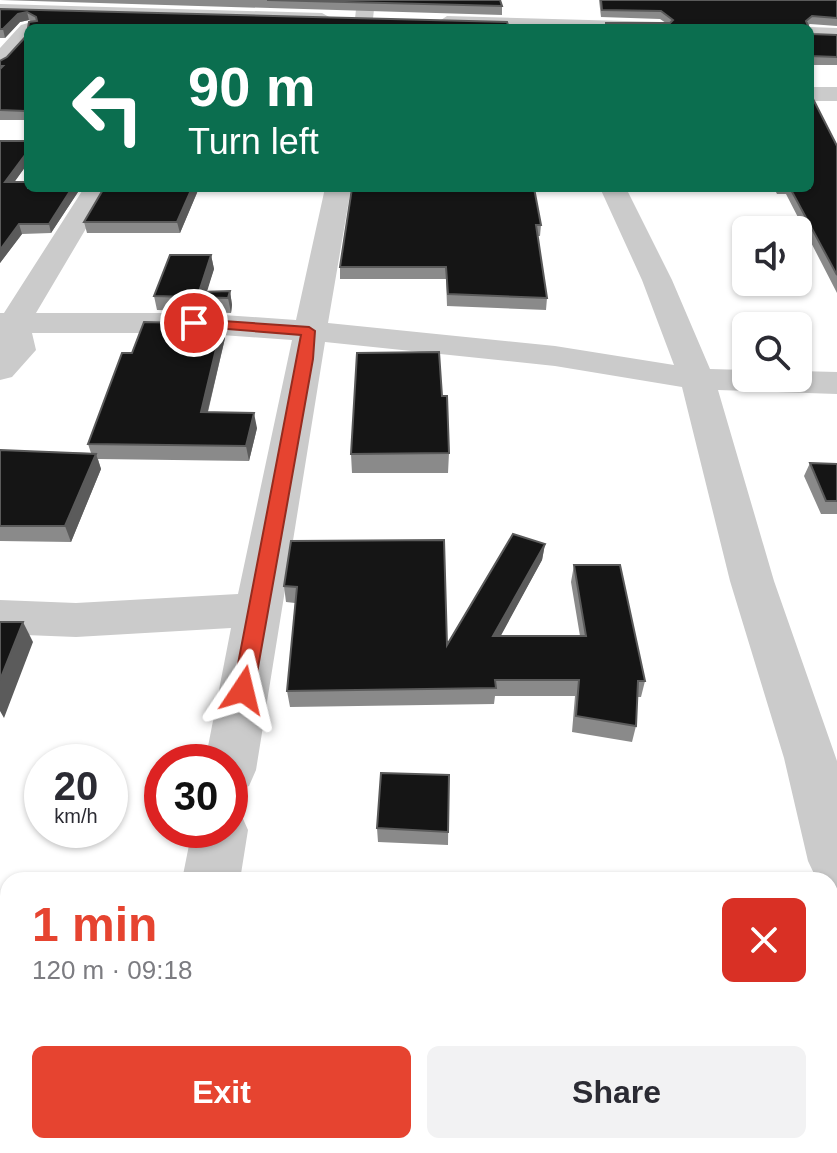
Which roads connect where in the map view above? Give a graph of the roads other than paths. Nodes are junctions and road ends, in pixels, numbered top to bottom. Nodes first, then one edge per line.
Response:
1 (366, 0) edge
2 (547, 0) edge
3 (48, 5) edge
4 (0, 9) edge
5 (208, 14) edge
6 (426, 21) edge
7 (369, 23) edge
8 (31, 24) edge
9 (500, 24) edge
10 (550, 24) edge
11 (24, 33) edge
12 (814, 33) edge
13 (837, 34) edge
14 (0, 60) edge
15 (814, 94) edge
16 (837, 94) edge
17 (94, 192) edge
18 (337, 192) edge
19 (615, 192) edge
20 (7, 323) edge
21 (309, 331) junction
22 (0, 370) edge
23 (697, 379) junction
24 (837, 383) edge
25 (257, 610) junction
26 (0, 617) edge
27 (234, 744) edge
28 (217, 848) edge
29 (837, 861) edge
30 (212, 872) edge

1 - 7 street
2 - 10 street
3 - 4 street
3 - 5 street
3 - 8 street
5 - 7 street
6 - 9 street
11 - 14 street
12 - 13 street
15 - 16 street
17 - 20 street
18 - 21 street
19 - 23 street
20 - 21 street
20 - 22 street
21 - 23 street
21 - 25 street
23 - 24 street
23 - 29 street
25 - 26 street
25 - 27 street
28 - 30 street

